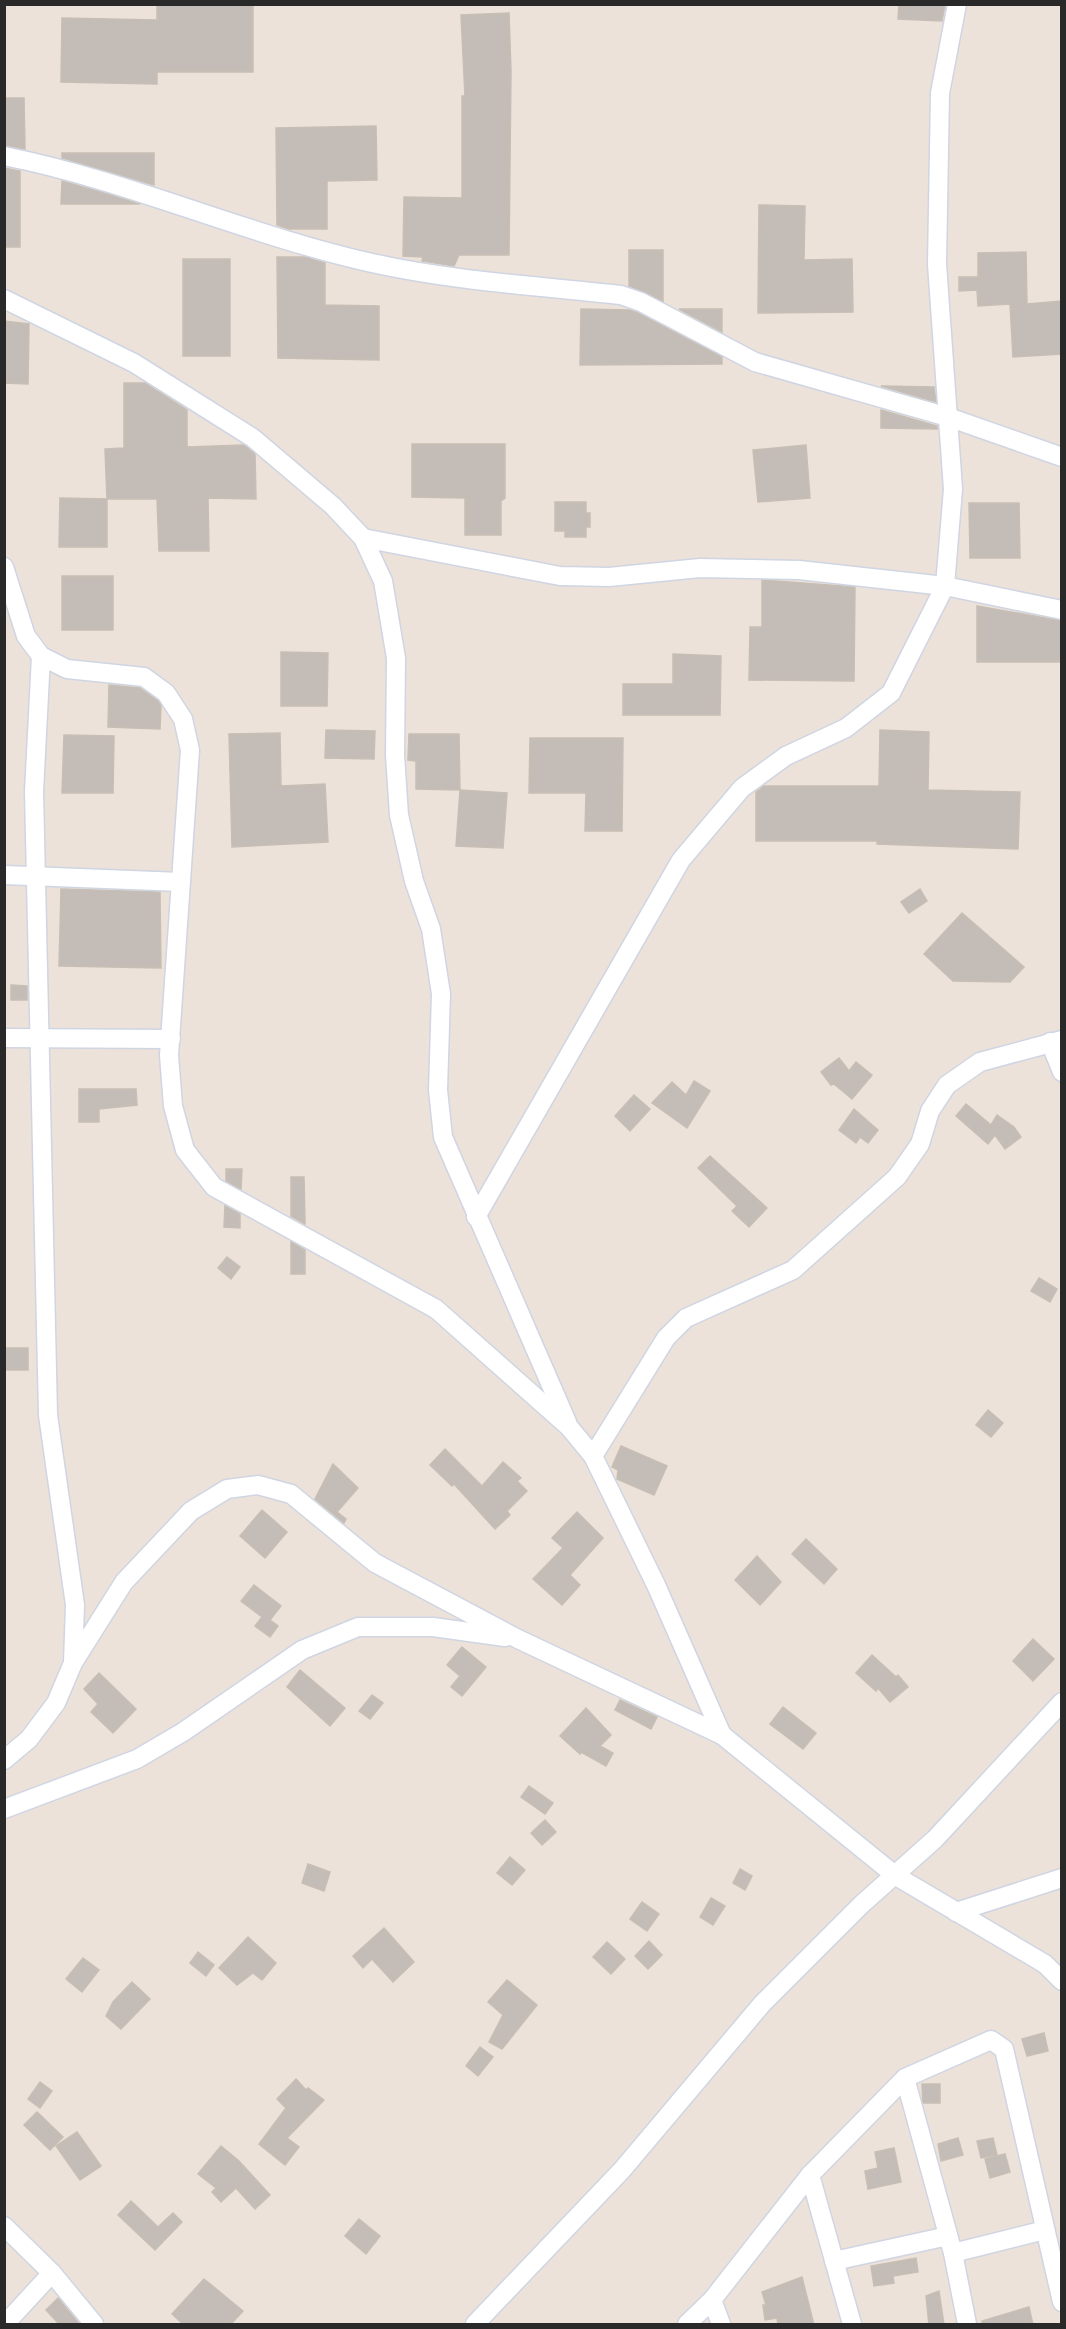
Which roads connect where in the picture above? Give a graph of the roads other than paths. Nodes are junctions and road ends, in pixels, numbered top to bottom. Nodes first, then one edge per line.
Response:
1 (957, 4) edge
2 (4, 156) edge
3 (4, 299) edge
4 (948, 417) junction
5 (1062, 457) edge
6 (363, 538) junction
7 (4, 567) edge
8 (945, 586) junction
9 (9, 601) edge
10 (1062, 610) edge
11 (41, 657) junction
12 (4, 875) edge
13 (36, 876) junction
14 (182, 882) junction
15 (4, 1038) edge
16 (40, 1039) junction
17 (171, 1039) junction
18 (1056, 1041) edge
19 (1062, 1072) edge
20 (476, 1217) junction
21 (569, 1426) junction
22 (593, 1456) junction
23 (518, 1639) junction
24 (73, 1663) junction
25 (1062, 1702) edge
26 (722, 1735) junction
27 (4, 1760) edge
28 (4, 1809) edge
29 (896, 1876) junction
30 (1062, 1878) edge
31 (956, 1912) junction
32 (1062, 1981) edge
33 (905, 2078) junction
34 (810, 2175) junction
35 (4, 2226) edge
36 (1052, 2240) edge
37 (950, 2245) junction
38 (834, 2261) junction
39 (52, 2273) junction
40 (712, 2300) junction
41 (1062, 2302) edge
42 (5, 2325) edge
43 (94, 2325) edge
44 (475, 2325) edge
45 (687, 2325) edge
46 (722, 2325) edge
47 (852, 2325) edge
48 (967, 2325) edge

1 - 4 street
2 - 4 street
3 - 6 street
4 - 5 street
4 - 8 street
6 - 8 street
6 - 20 street
7 - 9 street
8 - 10 street
8 - 20 street
9 - 11 street
11 - 13 street
11 - 14 street
12 - 13 street
13 - 14 street
13 - 16 street
14 - 17 street
15 - 16 street
16 - 17 street
16 - 24 street
17 - 21 street
18 - 19 street
18 - 22 street
20 - 21 street
21 - 22 street
22 - 26 street
23 - 24 street
23 - 26 street
23 - 28 street
24 - 27 street
25 - 29 street
26 - 29 street
29 - 31 street
29 - 44 street
30 - 31 street
31 - 32 street
33 - 34 street
33 - 36 street
33 - 37 street
34 - 38 street
34 - 40 street
35 - 39 street
36 - 37 street
36 - 41 street
37 - 38 street
37 - 48 street
38 - 47 street
39 - 42 street
39 - 43 street
40 - 45 street
40 - 46 street

